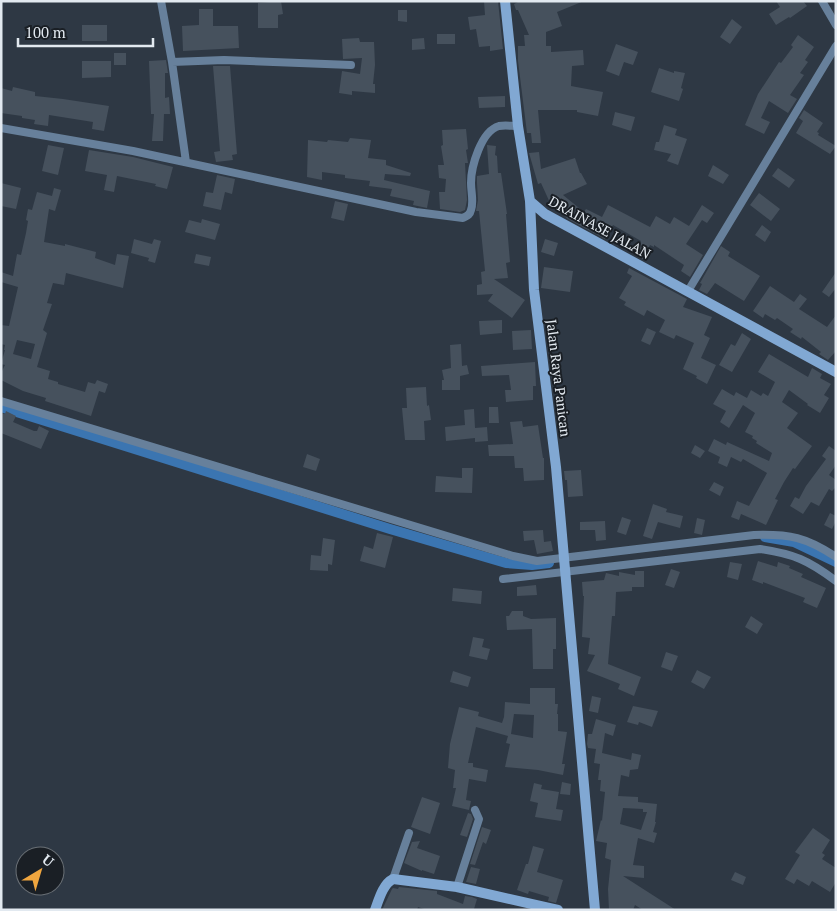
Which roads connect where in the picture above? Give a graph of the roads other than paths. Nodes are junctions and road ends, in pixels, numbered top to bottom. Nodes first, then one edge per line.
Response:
1 (162, 1) edge
2 (505, 1) edge
3 (822, 1) edge
4 (836, 25) edge
5 (836, 46) edge
6 (172, 62) junction
7 (351, 65) dead end
8 (518, 126) junction
9 (1, 128) edge
10 (186, 162) junction
11 (530, 201) junction
12 (688, 291) junction
13 (836, 372) edge
14 (1, 401) edge
15 (564, 557) junction
16 (836, 557) edge
17 (565, 571) junction
18 (503, 579) dead end
19 (836, 581) edge
20 (475, 810) dead end
21 (409, 833) dead end
22 (393, 879) junction
23 (456, 887) junction
24 (375, 910) edge
25 (558, 910) edge
26 (595, 910) edge

1 - 6 street
2 - 8 street, DRAINASE JALAN
3 - 4 street
5 - 12 street
6 - 7 street
6 - 10 street
8 - 10 street
8 - 11 street, DRAINASE JALAN
9 - 10 street
11 - 12 street, DRAINASE JALAN
11 - 15 street, Jalan Raya Panican
12 - 13 street, DRAINASE JALAN
14 - 15 street
15 - 16 street
15 - 17 street, Jalan Raya Panican
17 - 18 street
17 - 19 street
17 - 26 street, Jalan Raya Panican
20 - 23 street
21 - 22 street
22 - 23 street
22 - 24 street
23 - 25 street

